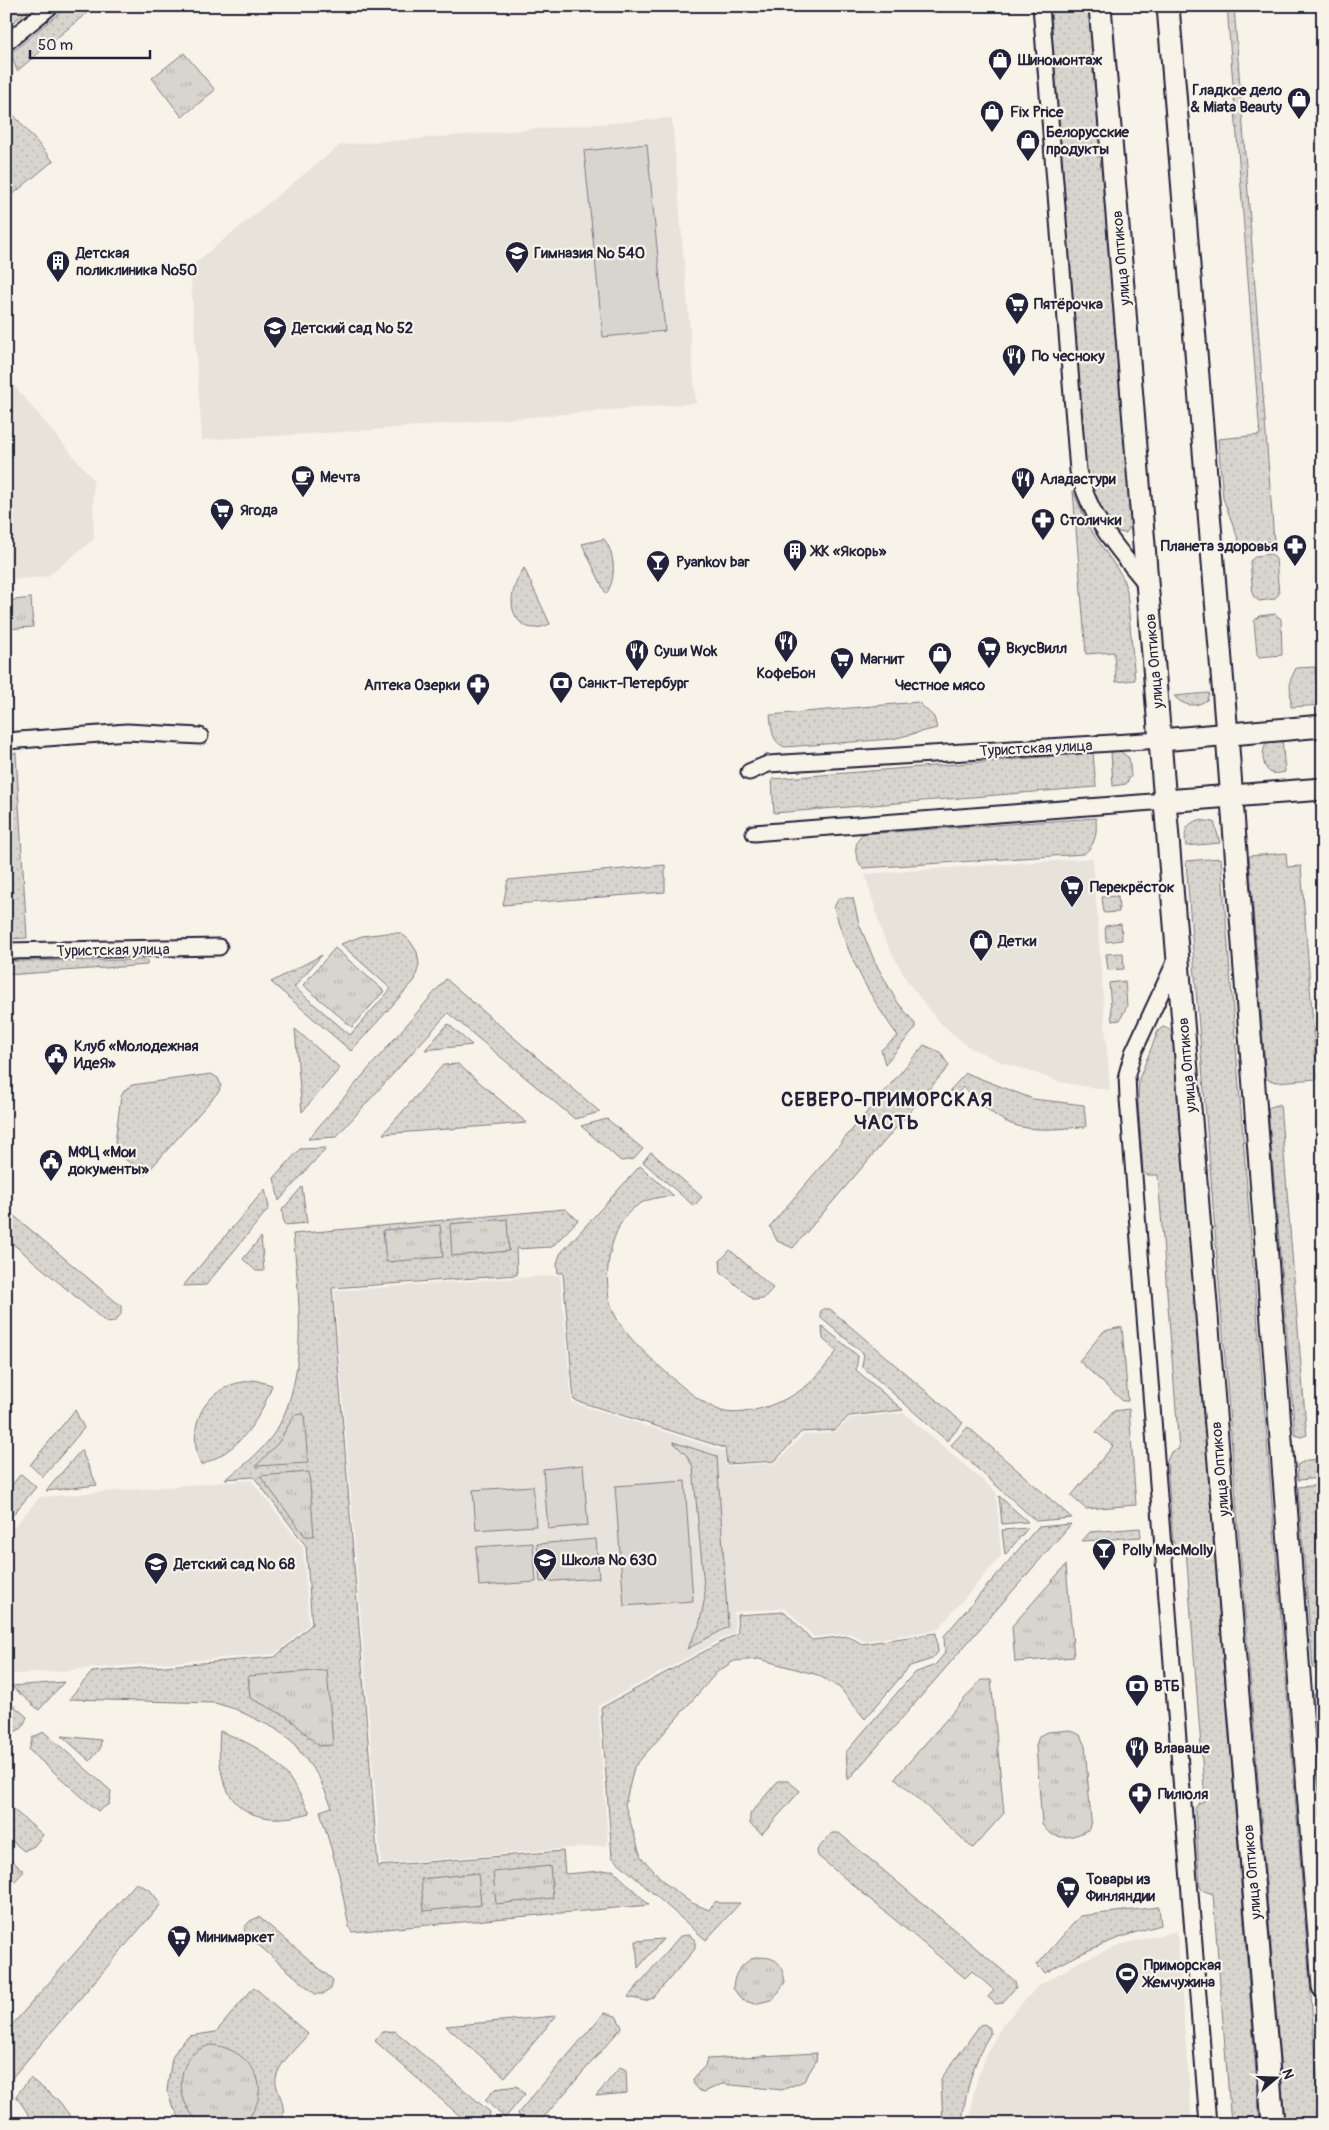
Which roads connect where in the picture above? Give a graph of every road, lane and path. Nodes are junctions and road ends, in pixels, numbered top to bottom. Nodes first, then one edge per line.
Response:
1 (50, 6) edge
2 (1041, 6) edge
3 (1100, 6) edge
4 (1168, 6) edge
5 (6, 43) edge
6 (1148, 586) junction
7 (1323, 726) edge
8 (1227, 735) junction
9 (200, 736) dead end
10 (1161, 740) junction
11 (6, 741) edge
12 (749, 772) dead end
13 (1323, 789) edge
14 (1231, 796) junction
15 (1165, 801) junction
16 (754, 833) dead end
17 (219, 947) dead end
18 (6, 951) edge
19 (1178, 955) junction
20 (1323, 1987) edge
21 (1208, 2124) edge
22 (1273, 2124) edge

1 - 5 street
2 - 6 street
3 - 6 street, улица Оптиков
4 - 8 street
6 - 10 street, улица Оптиков
7 - 8 street, Туристская улица
8 - 10 street, Туристская улица
8 - 14 street
9 - 11 street
10 - 12 street, Туристская улица
10 - 15 street, улица Оптиков
13 - 14 street
14 - 15 street
14 - 20 street
15 - 16 street
15 - 19 street, улица Оптиков
17 - 18 street, Туристская улица
19 - 21 street
19 - 22 street, улица Оптиков

